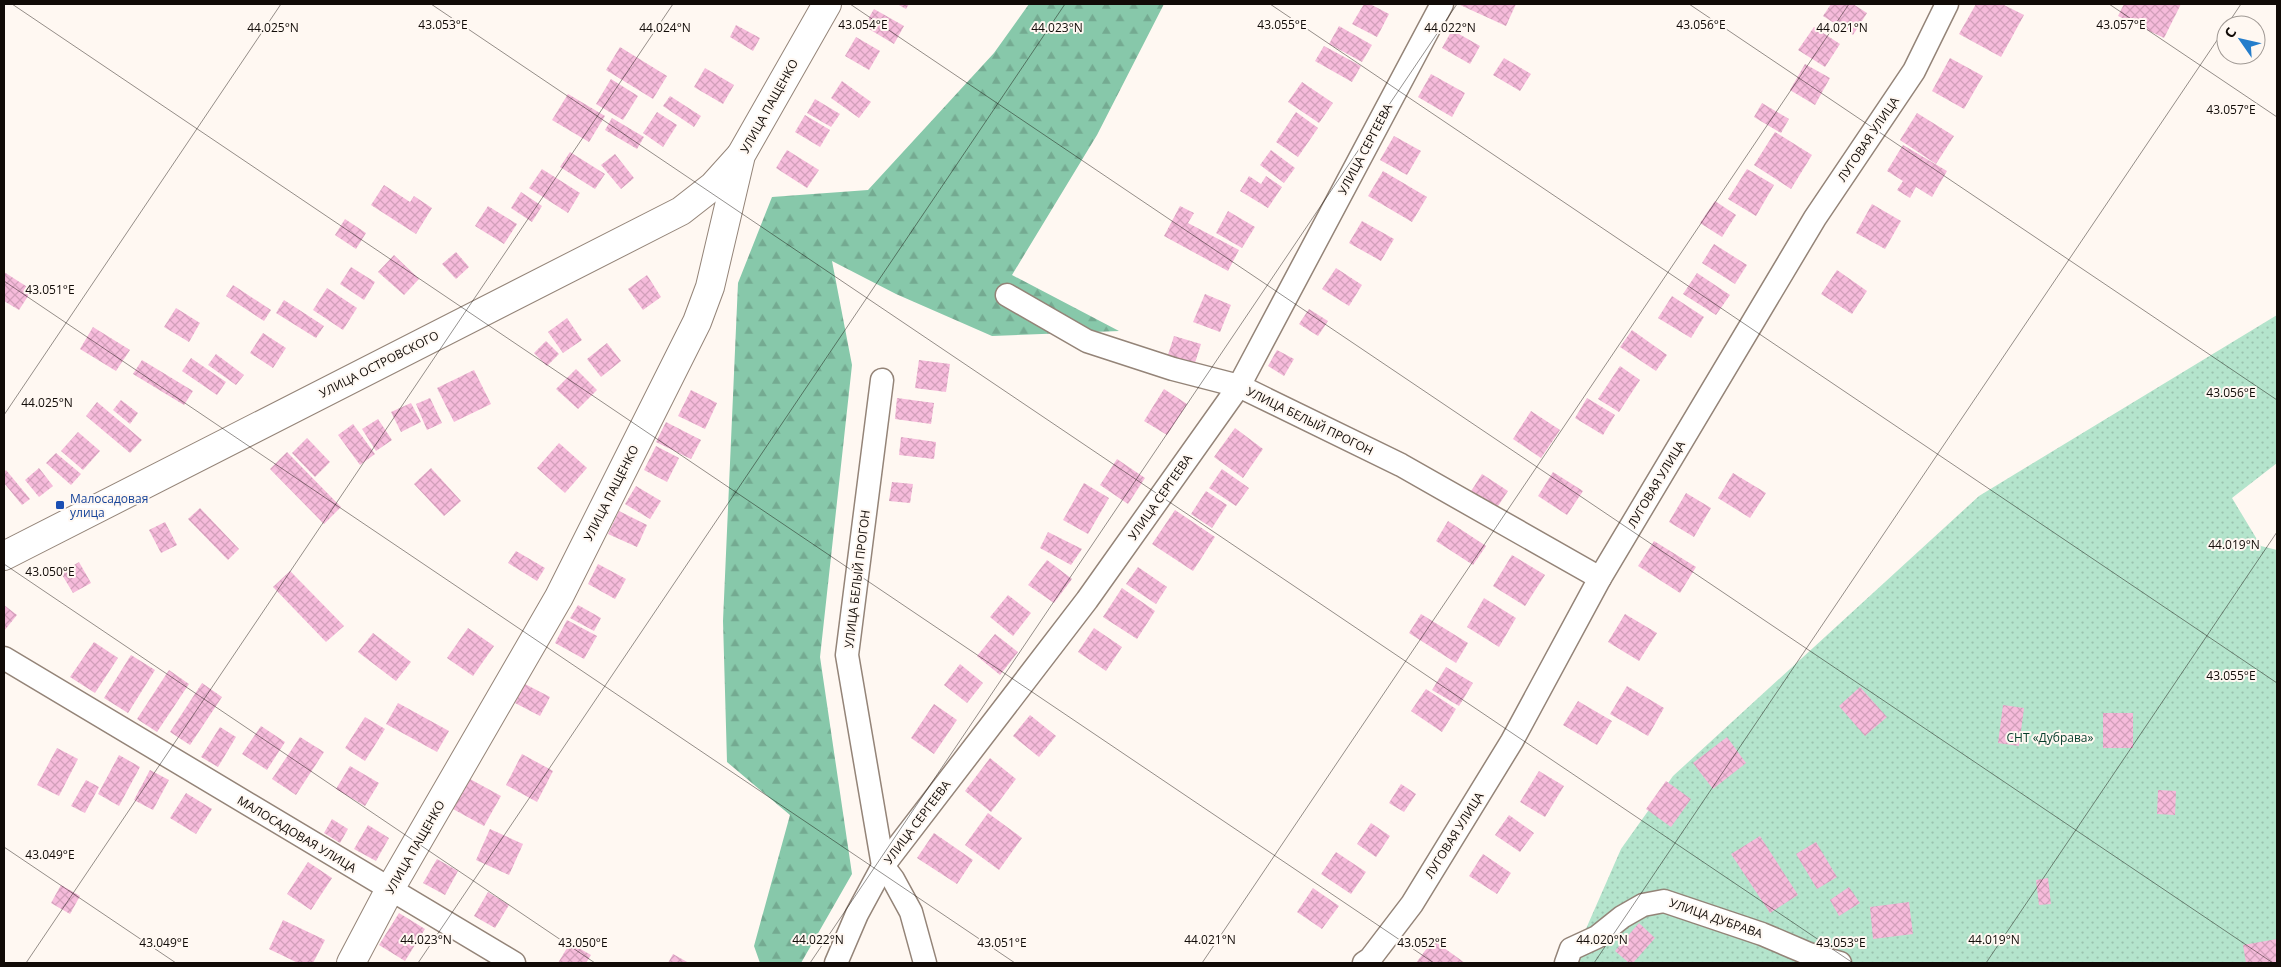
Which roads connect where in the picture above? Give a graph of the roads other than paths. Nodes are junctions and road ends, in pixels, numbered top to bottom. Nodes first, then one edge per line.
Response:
1 (827, 4) edge
2 (1442, 4) edge
3 (1946, 4) edge
4 (741, 155) junction
5 (1007, 295) dead end
6 (882, 380) dead end
7 (1239, 386) junction
8 (4, 556) edge
9 (1600, 578) junction
10 (4, 658) edge
11 (883, 866) junction
12 (390, 889) junction
13 (1569, 956) edge
14 (1370, 962) edge
15 (351, 963) edge
16 (514, 963) edge
17 (836, 963) edge
18 (925, 963) edge
19 (1840, 963) edge

1 - 4 street, УЛИЦА ПАЩЕНКО
2 - 7 street, УЛИЦА СЕРГЕЕВА
3 - 9 street, ЛУГОВАЯ УЛИЦА
4 - 8 street, УЛИЦА ОСТРОВСКОГО
4 - 12 street, УЛИЦА ПАЩЕНКО
5 - 7 street, УЛИЦА БЕЛЫЙ ПРОГОН
6 - 11 street, УЛИЦА БЕЛЫЙ ПРОГОН
7 - 9 street, УЛИЦА БЕЛЫЙ ПРОГОН
7 - 11 street, УЛИЦА СЕРГЕЕВА
9 - 14 street, ЛУГОВАЯ УЛИЦА
10 - 12 street, МАЛОСАДОВАЯ УЛИЦА
11 - 17 street, УЛИЦА СЕРГЕЕВА
11 - 18 street
12 - 15 street, УЛИЦА ПАЩЕНКО
12 - 16 street, МАЛОСАДОВАЯ УЛИЦА
13 - 19 street, УЛИЦА ДУБРАВА

